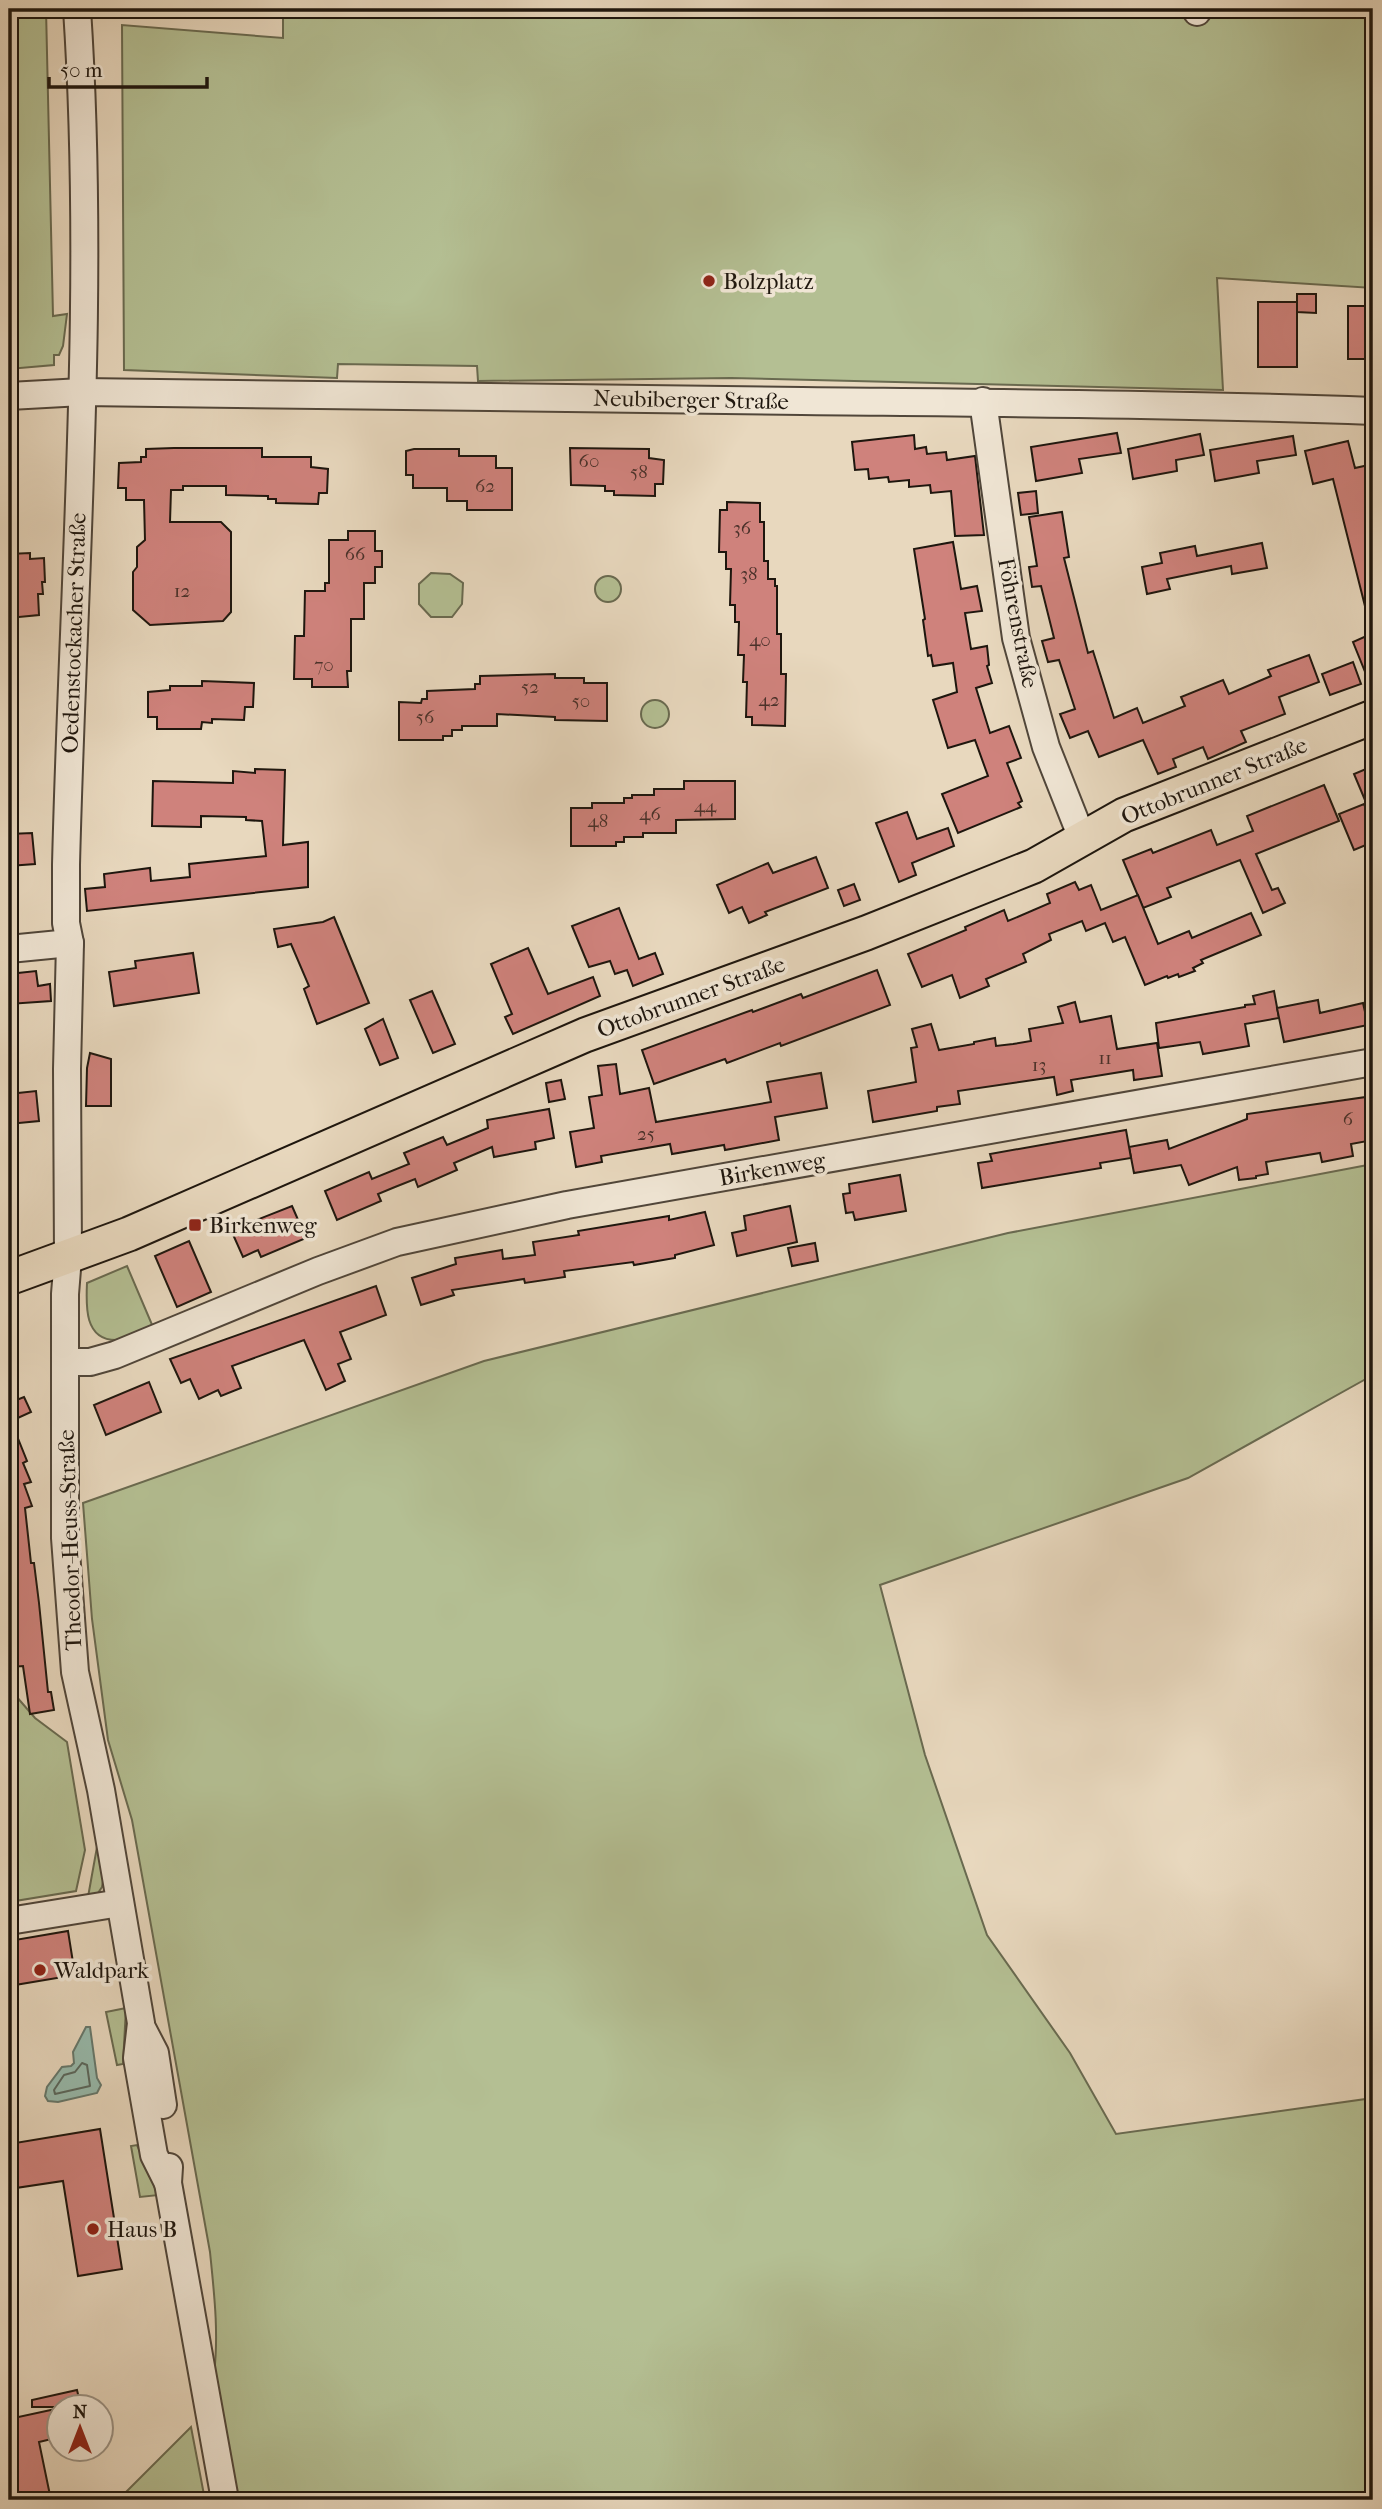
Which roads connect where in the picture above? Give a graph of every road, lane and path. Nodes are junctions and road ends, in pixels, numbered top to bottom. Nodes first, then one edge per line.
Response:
1 (77, 9) edge
2 (82, 392) junction
3 (9, 396) edge
4 (983, 401) junction
5 (1373, 411) edge
6 (1373, 717) edge
7 (1082, 838) junction
8 (70, 943) junction
9 (9, 949) edge
10 (1373, 1062) edge
11 (68, 1257) junction
12 (9, 1278) edge
13 (66, 1362) junction
14 (120, 1903) junction
15 (9, 1921) edge
16 (225, 2500) edge

1 - 2 street, Oedenstockacher Straße
2 - 3 street, Neubiberger Straße
2 - 4 street, Neubiberger Straße
2 - 8 street, Oedenstockacher Straße
4 - 5 street, Neubiberger Straße
4 - 7 street, Föhrenstraße
6 - 7 main road, Ottobrunner Straße
7 - 11 main road, Ottobrunner Straße
8 - 9 street
8 - 11 street, Oedenstockacher Straße
10 - 13 street, Birkenweg
11 - 12 main road, Ottobrunner Straße
11 - 13 street, Theodor-Heuss-Straße
13 - 14 street, Theodor-Heuss-Straße
14 - 15 street
14 - 16 street, Theodor-Heuss-Straße

